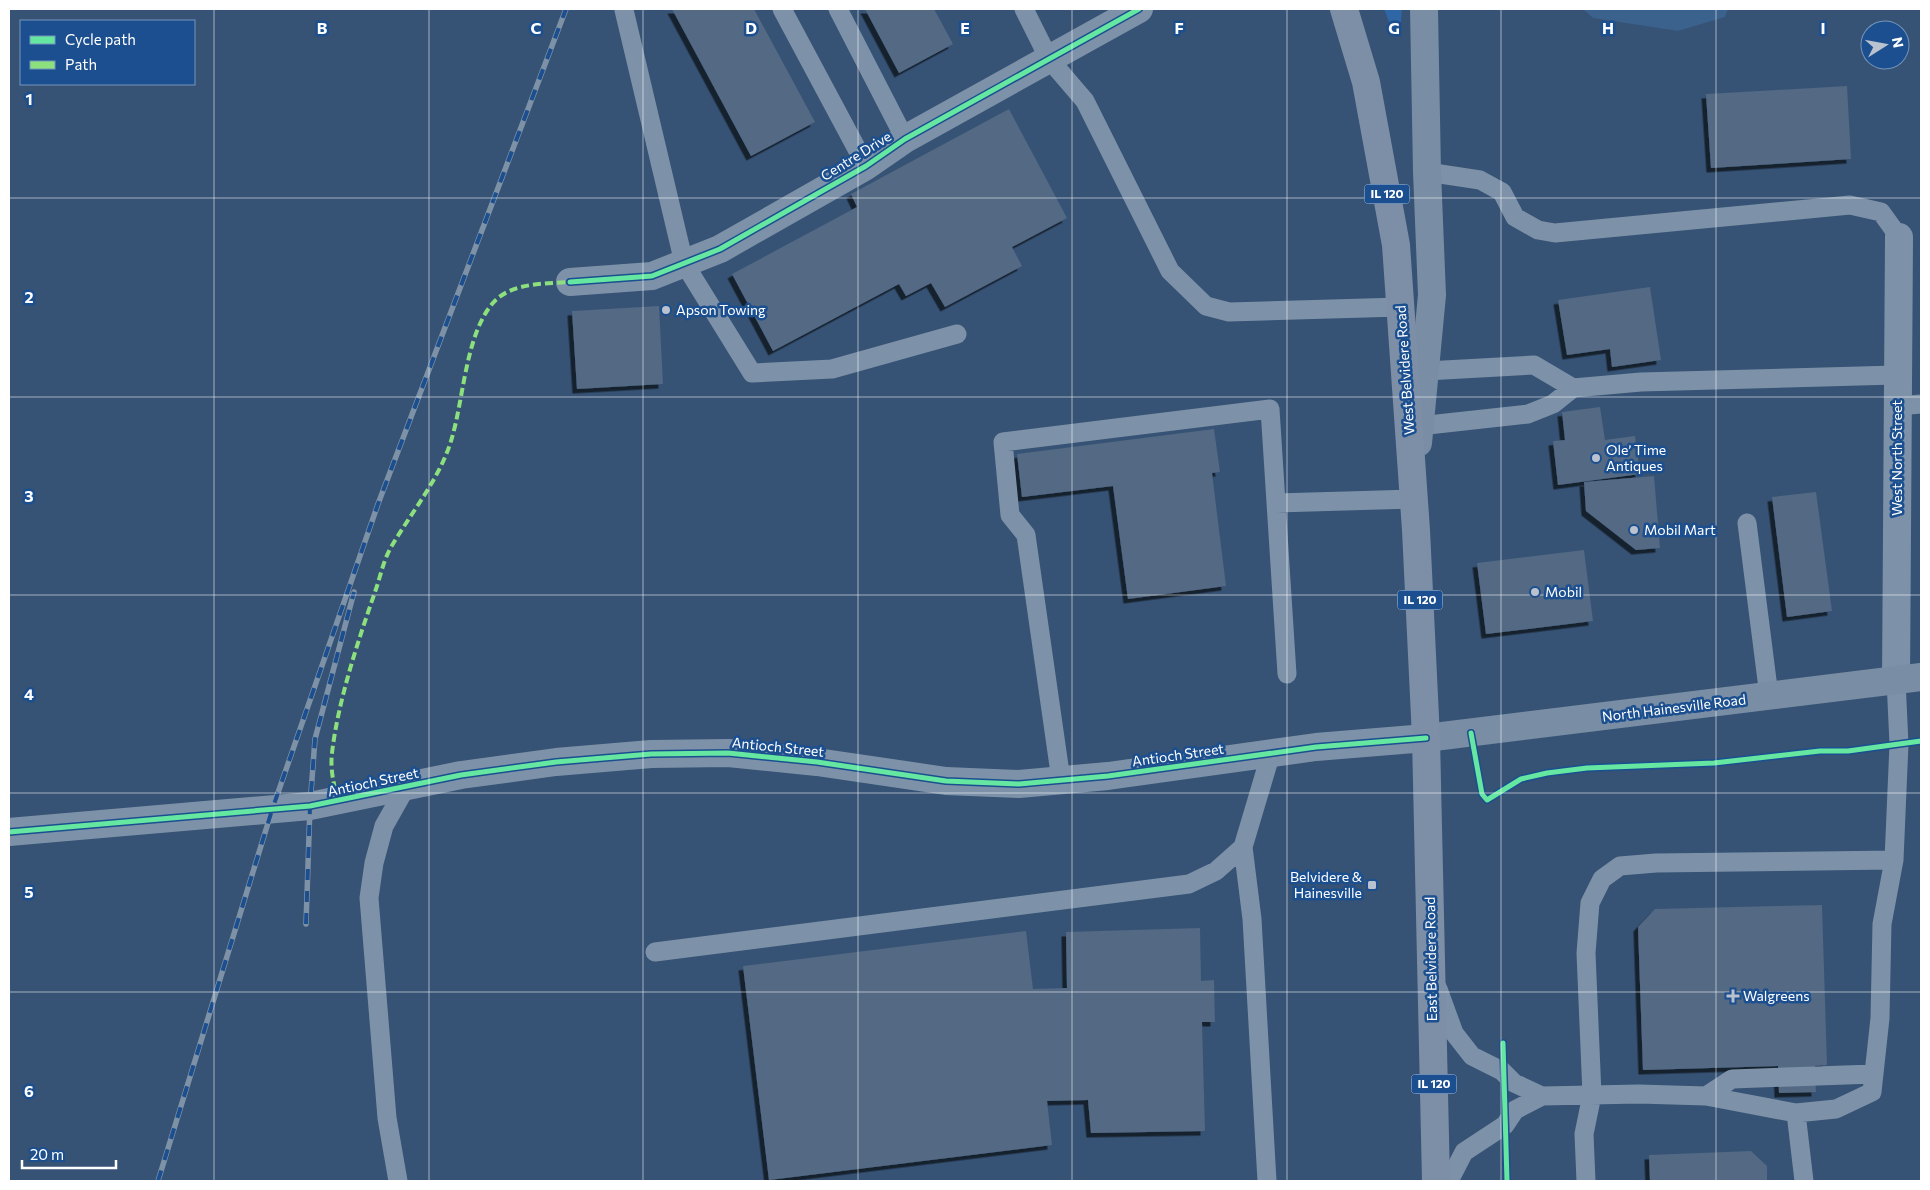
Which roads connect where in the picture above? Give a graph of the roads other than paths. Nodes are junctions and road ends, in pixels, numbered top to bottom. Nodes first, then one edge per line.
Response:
1 (782, 9) edge
2 (838, 9) edge
3 (1024, 9) edge
4 (1139, 9) edge
5 (1344, 9) edge
6 (1424, 9) edge
7 (624, 10) edge
8 (1049, 59) junction
9 (906, 139) junction
10 (866, 166) junction
11 (1427, 172) junction
12 (1899, 237) joint
13 (684, 263) junction
14 (570, 282) dead end
15 (1401, 307) junction
16 (957, 334) dead end
17 (1426, 371) junction
18 (1896, 374) junction
19 (1573, 388) junction
20 (1909, 405) edge
21 (1419, 426) junction
22 (1414, 499) junction
23 (1276, 503) junction
24 (1748, 523) dead end
25 (1416, 530) junction
26 (1287, 674) dead end
27 (1909, 679) edge
28 (1769, 696) junction
29 (1426, 738) junction
30 (1271, 754) junction
31 (1061, 780) junction
32 (406, 787) junction
33 (9, 832) edge
34 (1243, 847) junction
35 (1894, 860) junction
36 (1431, 941) junction
37 (655, 952) dead end
38 (1874, 1074) junction
39 (1592, 1095) junction
40 (1542, 1096) junction
41 (1706, 1096) junction
42 (1796, 1112) junction
43 (398, 1181) edge
44 (1267, 1181) edge
45 (1436, 1181) edge
46 (1449, 1181) edge
47 (1586, 1181) edge
48 (1804, 1181) edge

1 - 10 lane
2 - 9 lane
3 - 8 lane
4 - 8 street, Centre Drive
5 - 15 main road, West Belvidere Road / IL 120
6 - 11 main road
7 - 13 lane
8 - 9 street, Centre Drive
8 - 15 lane
9 - 10 street, Centre Drive
10 - 13 street, Centre Drive
11 - 12 lane
11 - 17 main road
12 - 18 street, West North Street
13 - 14 street, Centre Drive
13 - 16 lane
15 - 22 main road, West Belvidere Road / IL 120
17 - 19 lane
17 - 21 main road
18 - 19 lane
18 - 20 street, West North Street
19 - 21 lane
20 - 27 street, West North Street
21 - 25 main road
22 - 23 lane
22 - 25 main road, West Belvidere Road / IL 120
23 - 26 lane
23 - 31 lane
24 - 28 lane
25 - 29 main road, West Belvidere Road / IL 120
27 - 28 main road, North Hainesville Road
27 - 35 lane
28 - 29 main road, North Hainesville Road
29 - 30 street, Antioch Street
29 - 36 main road, East Belvidere Road / IL 120
30 - 31 street, Antioch Street
30 - 34 lane
31 - 32 street, Antioch Street
32 - 33 street, Antioch Street
32 - 43 lane
34 - 37 lane
34 - 44 lane
35 - 38 lane
35 - 39 lane
36 - 40 lane
36 - 45 main road, East Belvidere Road / IL 120
38 - 41 lane
38 - 42 lane
39 - 40 lane
39 - 41 lane
39 - 47 lane
40 - 46 lane
41 - 42 lane
42 - 48 lane

